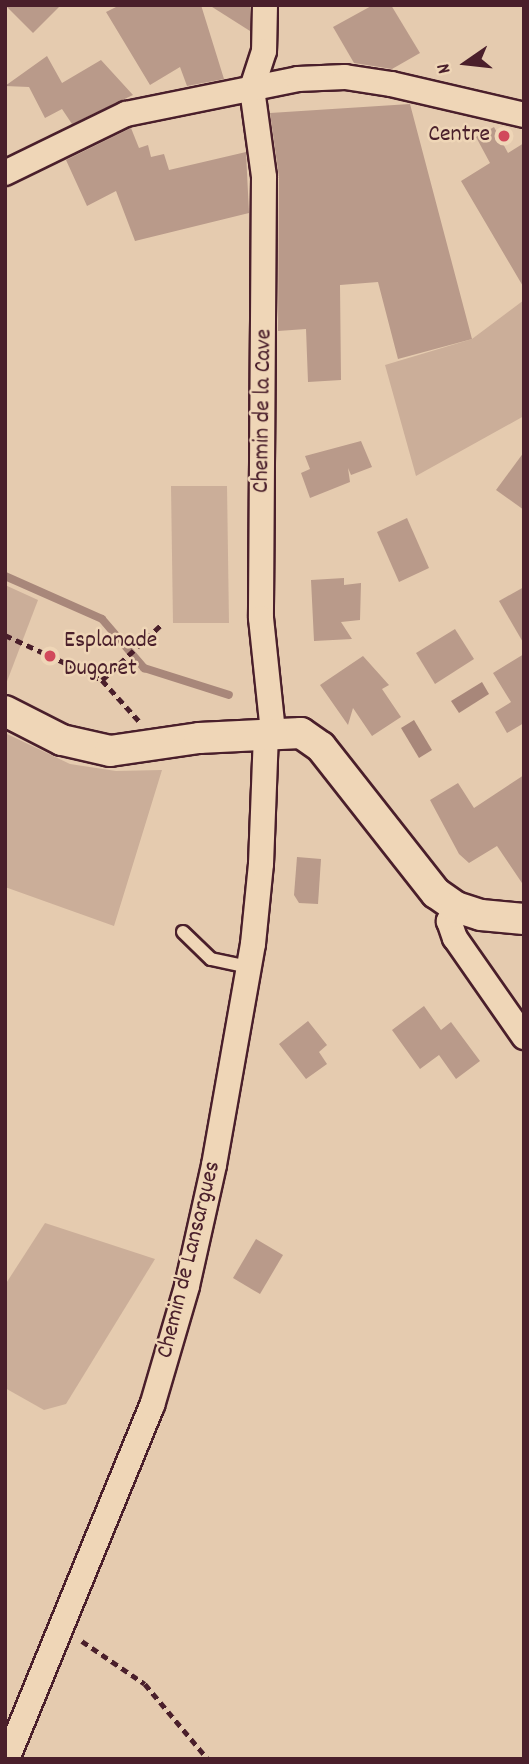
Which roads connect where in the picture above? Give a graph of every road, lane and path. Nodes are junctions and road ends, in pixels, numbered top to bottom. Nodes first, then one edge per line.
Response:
1 (265, 5) edge
2 (251, 89) junction
3 (524, 115) edge
4 (5, 173) edge
5 (163, 623) dead end
6 (5, 635) edge
7 (102, 680) junction
8 (5, 711) edge
9 (153, 721) dead end
10 (270, 734) junction
11 (456, 907) junction
12 (524, 919) edge
13 (183, 932) dead end
14 (249, 967) junction
15 (524, 1037) edge
16 (61, 1627) junction
17 (7, 1759) edge
18 (208, 1759) edge

1 - 2 street
2 - 3 street
2 - 4 street
2 - 10 street, Chemin de la Cave
5 - 7 path
6 - 7 path
7 - 9 path
8 - 10 street
10 - 11 street
10 - 14 street, Chemin de Lansargues
11 - 12 street
11 - 15 street
13 - 14 lane
14 - 16 street, Chemin de Lansargues
16 - 17 street, Chemin de Lansargues
16 - 18 path

